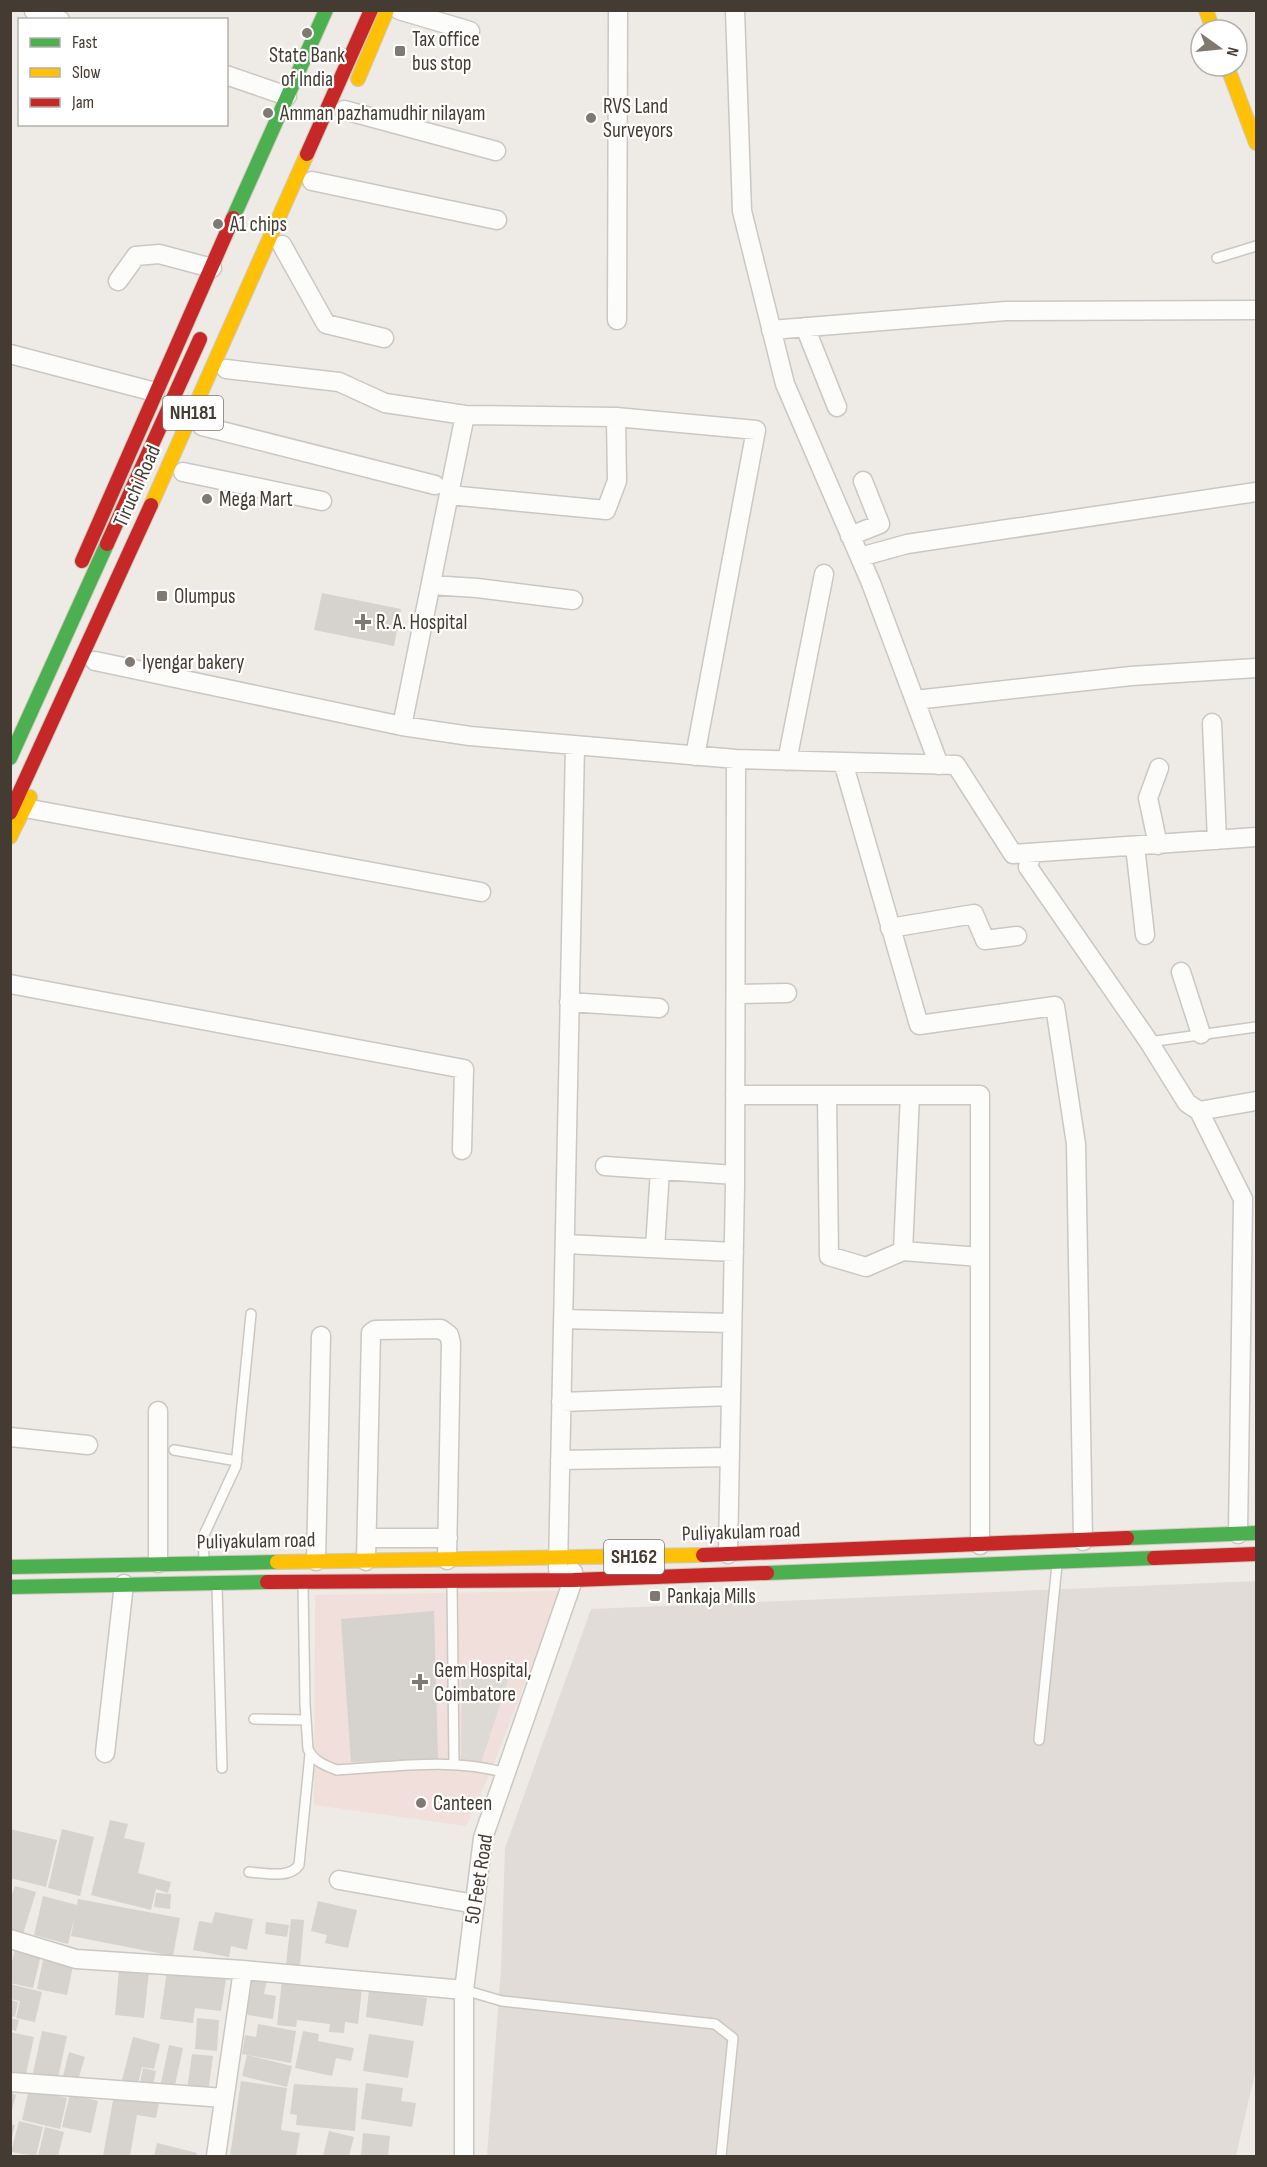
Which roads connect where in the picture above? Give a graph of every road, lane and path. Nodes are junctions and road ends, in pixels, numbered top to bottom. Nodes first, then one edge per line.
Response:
1 (326, 10) edge
2 (371, 10) edge
3 (387, 10) edge
4 (399, 10) edge
5 (618, 10) edge
6 (735, 10) edge
7 (34, 11) edge
8 (54, 18) edge
9 (470, 31) dead end
10 (228, 76) edge
11 (1232, 78) edge
12 (287, 96) junction
13 (346, 105) joint
14 (1257, 143) edge
15 (496, 151) dead end
16 (312, 181) dead end
17 (496, 220) dead end
18 (285, 240) joint
19 (1257, 246) edge
20 (1217, 258) dead end
21 (212, 268) junction
22 (118, 281) dead end
23 (1257, 310) edge
24 (616, 320) dead end
25 (208, 323) dead end
26 (805, 327) junction
27 (771, 330) junction
28 (384, 338) dead end
29 (10, 354) edge
30 (226, 369) junction
31 (218, 388) dead end
32 (155, 392) junction
33 (837, 407) dead end
34 (465, 415) junction
35 (616, 417) junction
36 (202, 426) dead end
37 (183, 472) dead end
38 (863, 481) dead end
39 (442, 490) junction
40 (1257, 492) edge
41 (322, 501) dead end
42 (850, 536) junction
43 (860, 557) junction
44 (77, 573) dead end
45 (824, 574) dead end
46 (431, 585) junction
47 (573, 600) dead end
48 (93, 666) joint
49 (1257, 668) edge
50 (915, 700) junction
51 (1212, 723) dead end
52 (402, 726) junction
53 (575, 746) junction
54 (694, 756) junction
55 (10, 758) edge
56 (736, 759) junction
57 (787, 760) junction
58 (843, 762) junction
59 (939, 765) junction
60 (1159, 768) dead end
61 (18, 811) edge
62 (10, 837) edge
63 (1257, 837) edge
64 (1218, 840) junction
65 (1158, 845) junction
66 (1135, 846) junction
67 (1032, 853) junction
68 (481, 892) dead end
69 (891, 928) junction
70 (1144, 935) dead end
71 (1017, 936) dead end
72 (1181, 972) dead end
73 (10, 984) edge
74 (787, 993) dead end
75 (736, 994) junction
76 (570, 1002) junction
77 (659, 1008) dead end
78 (1257, 1027) edge
79 (1202, 1034) junction
80 (1149, 1042) junction
81 (735, 1095) junction
82 (827, 1095) junction
83 (910, 1095) junction
84 (1257, 1101) edge
85 (1199, 1111) junction
86 (462, 1150) dead end
87 (605, 1166) dead end
88 (660, 1170) junction
89 (735, 1174) junction
90 (565, 1244) junction
91 (654, 1248) junction
92 (734, 1251) junction
93 (903, 1251) junction
94 (980, 1257) junction
95 (251, 1314) dead end
96 (563, 1319) junction
97 (732, 1323) junction
98 (321, 1336) dead end
99 (731, 1396) junction
100 (561, 1402) junction
101 (158, 1412) dead end
102 (1248, 1417) edge
103 (10, 1437) edge
104 (88, 1445) dead end
105 (174, 1450) dead end
106 (730, 1457) junction
107 (560, 1460) junction
108 (237, 1461) junction
109 (1257, 1533) edge
110 (1238, 1534) junction
111 (367, 1538) junction
112 (448, 1538) junction
113 (1083, 1541) junction
114 (980, 1545) junction
115 (728, 1554) junction
116 (1257, 1554) edge
117 (566, 1559) junction
118 (447, 1560) junction
119 (316, 1561) junction
120 (366, 1561) junction
121 (1057, 1562) junction
122 (158, 1563) junction
123 (204, 1563) junction
124 (10, 1567) edge
125 (566, 1581) junction
126 (303, 1582) junction
127 (452, 1582) junction
128 (210, 1583) junction
129 (124, 1584) junction
130 (10, 1587) edge
131 (254, 1719) dead end
132 (306, 1720) junction
133 (1039, 1740) dead end
134 (105, 1753) dead end
135 (310, 1754) junction
136 (454, 1764) junction
137 (222, 1768) dead end
138 (506, 1773) junction
139 (249, 1872) dead end
140 (339, 1880) dead end
141 (474, 1904) junction
142 (10, 1940) edge
143 (243, 1970) junction
144 (464, 1989) junction
145 (10, 2082) edge
146 (224, 2098) junction
147 (216, 2157) edge
148 (464, 2157) edge
149 (721, 2157) edge

1 - 12 main road
2 - 61 main road, Tiruchi Road / NH181
3 - 13 main road
4 - 9 street
5 - 24 street
6 - 27 street
7 - 8 street
10 - 12 street
11 - 14 main road
12 - 21 main road
13 - 15 street
16 - 17 street
18 - 28 street
18 - 30 main road
19 - 20 lane
21 - 22 street
21 - 32 main road
23 - 26 street
25 - 55 main road, Tiruchi Road / NH181
26 - 27 street
26 - 33 street
27 - 42 street
29 - 32 street
30 - 31 main road
30 - 34 street
32 - 44 main road
34 - 35 street
34 - 39 street
35 - 39 street
35 - 54 street
36 - 39 street
37 - 41 street
38 - 42 street
39 - 46 street
40 - 43 street
42 - 43 street
43 - 50 street
45 - 57 street
46 - 47 street
46 - 52 street
48 - 52 street
48 - 61 main road
49 - 50 street
50 - 59 street
51 - 64 street
52 - 53 street
53 - 54 street
53 - 76 street, 50 Feet Road
54 - 56 street
56 - 57 street
56 - 75 street
57 - 58 street
58 - 59 street
58 - 69 street
59 - 67 street
60 - 65 street
61 - 62 main road
61 - 68 street
63 - 64 street
64 - 65 street
65 - 66 street
66 - 67 street
66 - 70 street
67 - 80 street
69 - 71 street
69 - 113 street
72 - 79 street
73 - 86 street
74 - 75 street
75 - 81 street
76 - 77 street
76 - 90 street, 50 Feet Road
78 - 79 lane
79 - 80 lane
80 - 85 street
81 - 82 street
81 - 89 street
82 - 83 street
82 - 93 street
83 - 93 street
83 - 94 street
84 - 85 street
85 - 102 street
87 - 88 street
88 - 89 street
88 - 91 street
89 - 92 street
90 - 91 street
90 - 96 street, 50 Feet Road
91 - 92 street
92 - 97 street
93 - 94 street
94 - 114 street
95 - 108 lane
96 - 97 street
96 - 100 street, 50 Feet Road
97 - 99 street
98 - 119 street
99 - 100 street
99 - 106 street
100 - 107 street, 50 Feet Road
101 - 122 street
102 - 110 street
103 - 104 street
105 - 108 lane
106 - 107 street
106 - 115 street
107 - 117 street, 50 Feet Road
108 - 123 lane
109 - 110 main road, Puliyakulam road / SH162
110 - 113 main road, Puliyakulam road / SH162
111 - 112 street
111 - 112 street
111 - 120 street
112 - 118 street
113 - 114 main road, Puliyakulam road / SH162
114 - 115 main road, Puliyakulam road / SH162
115 - 117 main road, Puliyakulam road / SH162
116 - 121 main road, Puliyakulam road / SH162
117 - 118 main road, Puliyakulam road / SH162
117 - 125 street, 50 Feet Road
118 - 120 main road, Puliyakulam road / SH162
119 - 120 main road, Puliyakulam road / SH162
119 - 123 main road, Puliyakulam road / SH162
121 - 125 main road, Puliyakulam road / SH162
121 - 133 lane
122 - 123 main road, Puliyakulam road / SH162
122 - 124 main road, Puliyakulam road / SH162
123 - 128 lane
125 - 127 main road, Puliyakulam road / SH162
125 - 138 street, 50 Feet Road
126 - 127 main road, Puliyakulam road / SH162
126 - 128 main road, Puliyakulam road / SH162
126 - 132 lane
127 - 136 lane
128 - 129 main road, Puliyakulam road / SH162
128 - 137 lane
129 - 130 main road, Puliyakulam road / SH162
129 - 134 street
131 - 132 lane
132 - 135 lane
135 - 136 lane
135 - 139 lane
136 - 138 lane
138 - 141 street, 50 Feet Road
140 - 141 street
141 - 144 street, 50 Feet Road
142 - 143 street
143 - 144 street
143 - 146 street
144 - 148 street, 50 Feet Road
144 - 149 lane
145 - 146 street
146 - 147 street

